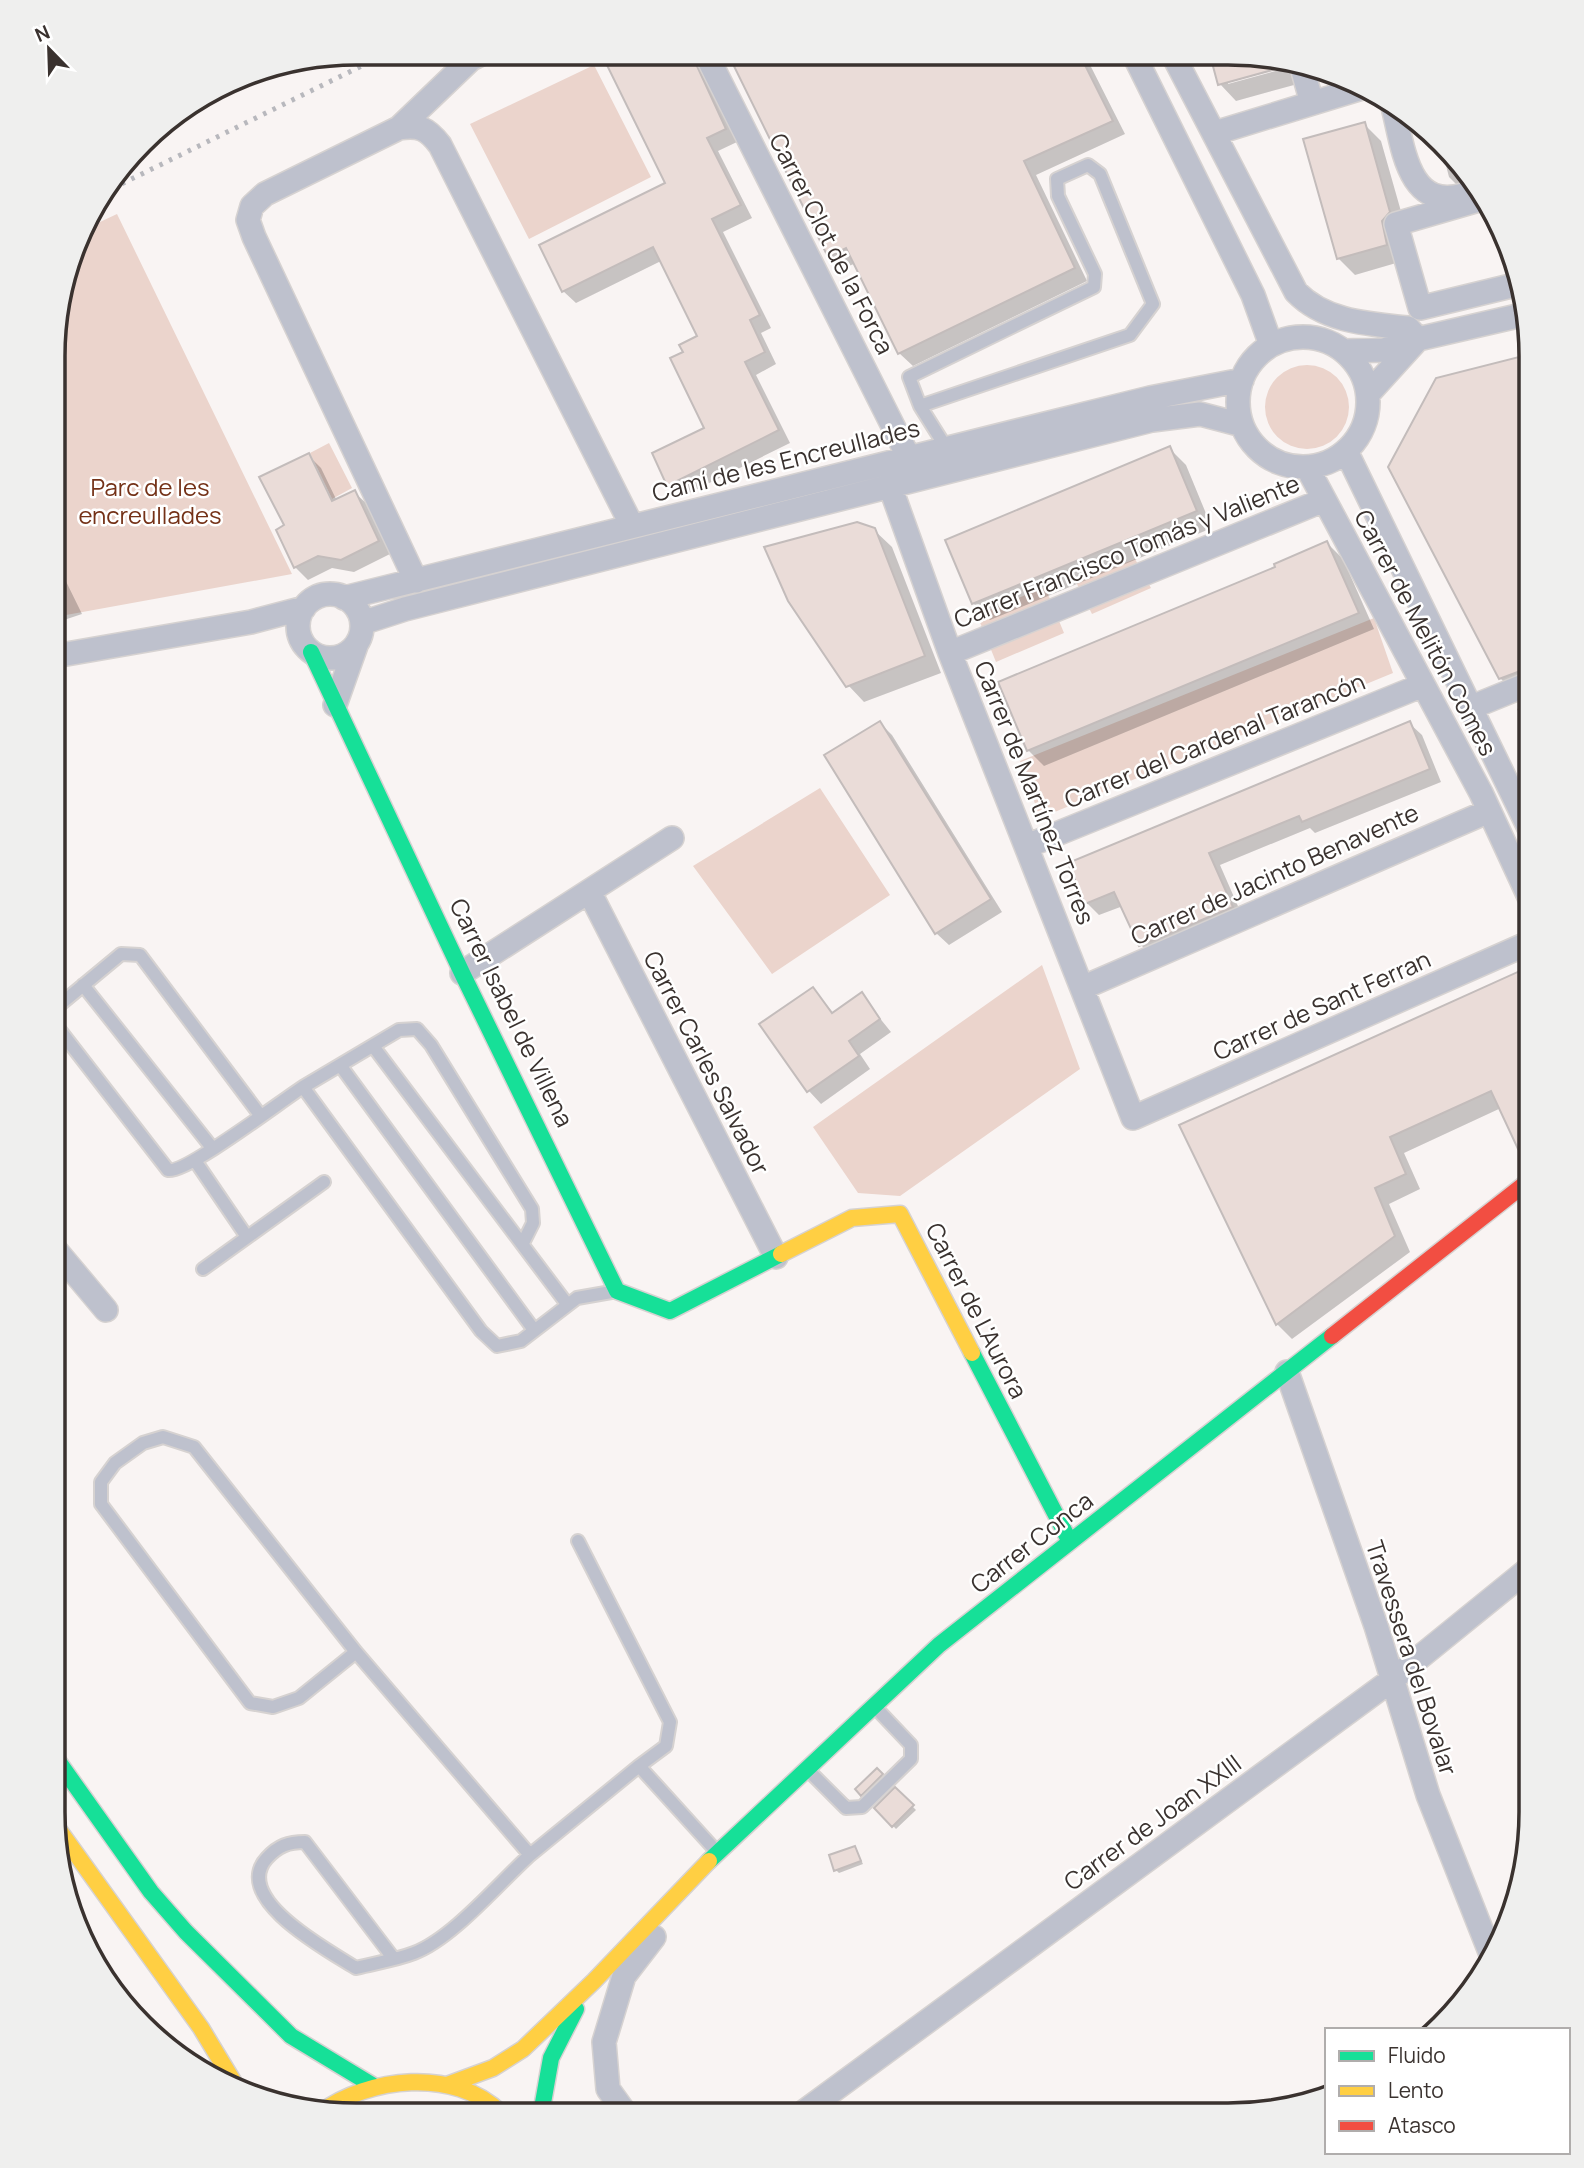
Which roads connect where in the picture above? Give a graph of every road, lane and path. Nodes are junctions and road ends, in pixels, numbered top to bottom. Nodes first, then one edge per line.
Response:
1 (465, 65) edge
2 (712, 65) edge
3 (1139, 65) edge
4 (1180, 65) edge
5 (1304, 75) edge
6 (1350, 92) edge
7 (1312, 103) junction
8 (1397, 119) edge
9 (399, 128) junction
10 (1215, 133) junction
11 (1470, 194) edge
12 (1474, 201) edge
13 (1511, 286) edge
14 (1517, 316) edge
15 (1418, 339) junction
16 (1271, 345) junction
17 (1343, 351) junction
18 (1242, 380) junction
19 (1368, 394) junction
20 (920, 406) junction
21 (1242, 425) junction
22 (947, 449) junction
23 (1346, 451) junction
24 (909, 458) junction
25 (1307, 467) junction
26 (890, 486) junction
27 (1324, 500) junction
28 (632, 526) junction
29 (416, 581) junction
30 (344, 598) junction
31 (304, 608) junction
32 (251, 622) junction
33 (359, 633) junction
34 (307, 647) junction
35 (950, 653) junction
36 (65, 654) edge
37 (1423, 685) junction
38 (1519, 688) edge
39 (335, 705) junction
40 (1472, 707) junction
41 (1519, 807) edge
42 (1489, 811) junction
43 (672, 838) dead end
44 (1027, 846) junction
45 (1519, 875) edge
46 (590, 893) junction
47 (1519, 947) edge
48 (462, 973) junction
49 (83, 985) junction
50 (1082, 988) junction
51 (65, 1000) edge
52 (65, 1038) edge
53 (373, 1046) junction
54 (340, 1065) junction
55 (303, 1087) junction
56 (260, 1115) junction
57 (1133, 1118) joint
58 (213, 1149) junction
59 (196, 1162) junction
60 (324, 1182) dead end
61 (1519, 1189) edge
62 (247, 1237) junction
63 (523, 1243) junction
64 (776, 1257) junction
65 (65, 1261) edge
66 (203, 1269) dead end
67 (617, 1291) junction
68 (568, 1304) junction
69 (106, 1310) dead end
70 (534, 1330) junction
71 (1287, 1373) junction
72 (578, 1542) dead end
73 (1070, 1542) junction
74 (1519, 1577) edge
75 (356, 1653) junction
76 (1393, 1679) junction
77 (874, 1706) junction
78 (639, 1766) junction
79 (807, 1769) junction
80 (65, 1771) edge
81 (66, 1841) edge
82 (530, 1854) junction
83 (716, 1855) junction
84 (1487, 1945) edge
85 (394, 1959) junction
86 (594, 1981) junction
87 (229, 2074) edge
88 (372, 2085) junction
89 (447, 2085) junction
90 (332, 2102) edge
91 (486, 2103) edge
92 (543, 2103) edge
93 (618, 2103) edge
94 (816, 2103) edge

1 - 9 street
2 - 24 street, Carrer Clot de la Forca
3 - 16 street
4 - 10 street
5 - 7 street
6 - 7 street
7 - 10 street
8 - 11 street
9 - 28 street
9 - 29 street
10 - 15 street
12 - 13 street
14 - 15 street
15 - 17 street
15 - 19 street
16 - 17 street
16 - 18 street
17 - 19 street
18 - 21 street
18 - 22 street, Camí de les Encreullades
19 - 23 street
20 - 20 lane
20 - 22 lane
21 - 25 street
21 - 26 street, Camí de les Encreullades
22 - 24 street, Camí de les Encreullades
23 - 25 street
23 - 40 street, Carrer de Melitón Comes
24 - 28 street, Camí de les Encreullades
25 - 27 street, Carrer de Melitón Comes
26 - 33 street, Camí de les Encreullades
26 - 35 street, Carrer de Martínez Torres
27 - 35 street, Carrer Francisco Tomás y Valiente
27 - 37 street, Carrer de Melitón Comes
28 - 29 street, Camí de les Encreullades
29 - 30 street, Camí de les Encreullades
30 - 31 street
30 - 33 street
31 - 32 street
31 - 34 street
32 - 34 street
32 - 36 street
33 - 34 street
33 - 39 street
34 - 39 street, Carrer Isabel de Villena
35 - 44 street, Carrer de Martínez Torres
37 - 42 street, Carrer de Melitón Comes
37 - 44 street, Carrer del Cardenal Tarancón
38 - 40 street
39 - 48 street, Carrer Isabel de Villena
40 - 41 street, Carrer de Melitón Comes
42 - 45 street, Carrer de Melitón Comes
42 - 50 street, Carrer de Jacinto Benavente
43 - 46 street
44 - 50 street, Carrer de Martínez Torres
46 - 48 street
46 - 64 street, Carrer Carles Salvador
47 - 57 street, Carrer de Sant Ferran
48 - 67 street, Carrer Isabel de Villena
49 - 51 lane
49 - 56 lane
49 - 58 lane
50 - 57 street, Carrer de Martínez Torres
52 - 59 lane
53 - 54 lane
53 - 63 lane
53 - 63 lane
54 - 55 lane
54 - 70 lane
55 - 56 lane
55 - 70 lane
56 - 58 lane
58 - 59 lane
59 - 62 lane
60 - 62 lane
61 - 71 street, Carrer Conca
62 - 66 lane
63 - 68 lane
64 - 67 street, Carrer de L'Aurora
64 - 73 street, Carrer de L'Aurora
65 - 69 street
67 - 68 lane
68 - 70 lane
71 - 73 street, Carrer Conca
71 - 76 street, Travessera del Bovalar
72 - 78 lane
73 - 77 street, Carrer Conca
74 - 76 street, Carrer de Joan XXIII
75 - 75 lane
75 - 82 lane
76 - 84 street, Travessera del Bovalar
76 - 94 street, Carrer de Joan XXIII
77 - 79 street, Carrer Conca
77 - 79 lane
78 - 82 lane
78 - 83 lane
79 - 83 street, Carrer Conca
80 - 88 street
81 - 87 street
82 - 85 lane
83 - 86 street, Carrer Conca
83 - 93 street
85 - 85 lane
86 - 89 street, Carrer Conca
86 - 92 street, Carrer Conca
88 - 89 street
88 - 90 street
89 - 91 street

